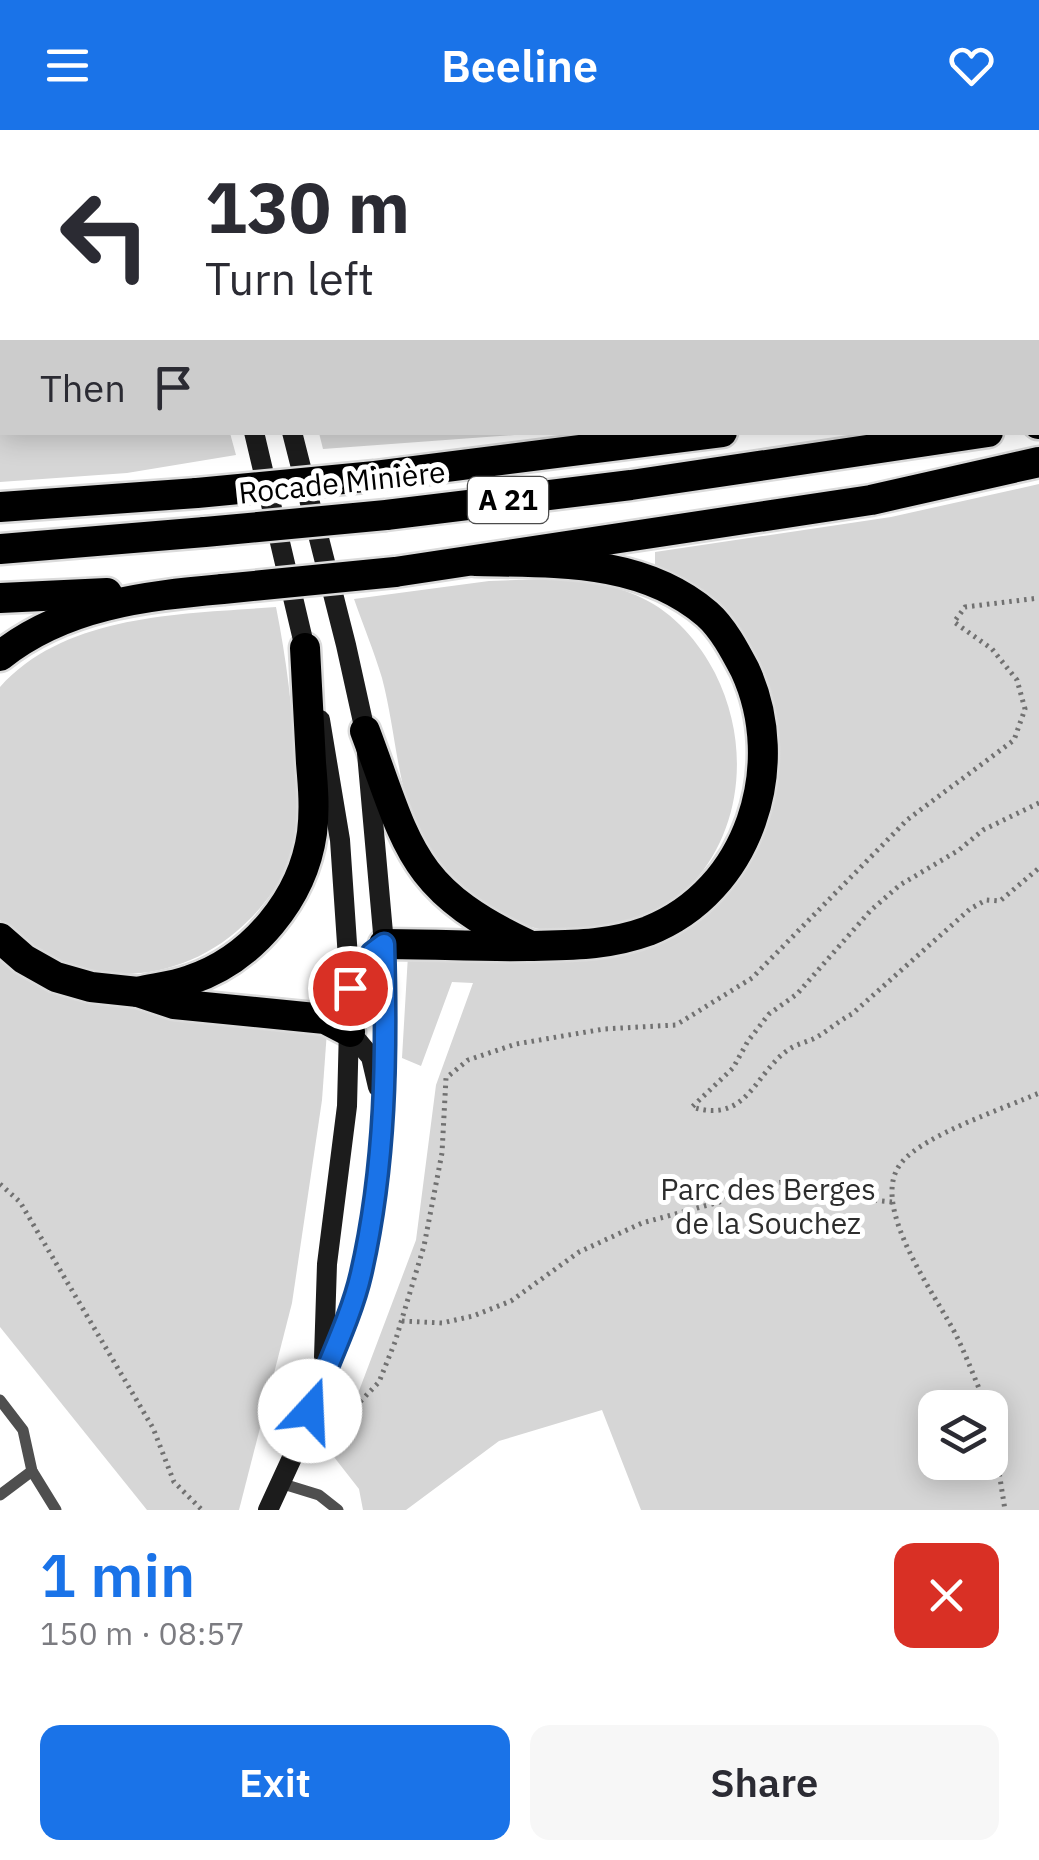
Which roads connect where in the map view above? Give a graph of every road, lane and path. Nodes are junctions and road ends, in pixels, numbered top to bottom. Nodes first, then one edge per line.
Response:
1 (255, 435) edge
2 (292, 435) edge
3 (698, 435) edge
4 (968, 435) edge
5 (1039, 462) edge
6 (0, 507) edge
7 (0, 549) edge
8 (475, 561) junction
9 (167, 594) junction
10 (0, 598) edge
11 (1039, 598) edge
12 (306, 648) junction
13 (0, 656) edge
14 (365, 731) junction
15 (1039, 803) edge
16 (1039, 868) edge
17 (0, 938) edge
18 (384, 944) junction
19 (530, 946) junction
20 (350, 988) junction
21 (138, 992) junction
22 (350, 1032) junction
23 (1039, 1094) edge
24 (384, 1108) junction
25 (0, 1184) edge
26 (892, 1202) junction
27 (401, 1321) junction
28 (323, 1374) junction
29 (979, 1390) edge
30 (0, 1400) edge
31 (329, 1431) dead end
32 (32, 1471) junction
33 (1001, 1480) edge
34 (280, 1483) junction
35 (0, 1496) edge
36 (56, 1510) edge
37 (202, 1510) edge
38 (268, 1510) edge
39 (338, 1510) edge
40 (1006, 1510) edge

1 - 12 main road
2 - 14 main road
3 - 6 highway, Rocade Minière / A 21, bridge
4 - 7 highway, Rocade Minière / A 21, bridge
5 - 8 highway
8 - 9 highway, bridge
8 - 19 highway
9 - 10 highway
9 - 13 highway
11 - 27 path
12 - 20 main road
12 - 21 highway
14 - 18 main road
14 - 19 highway
15 - 16 path
17 - 21 highway
18 - 19 highway
18 - 20 main road
18 - 24 main road
20 - 22 main road
21 - 22 highway
22 - 24 main road
22 - 28 main road
23 - 26 path
24 - 28 main road
25 - 37 path
26 - 27 path
26 - 29 path
27 - 31 path
28 - 34 main road
30 - 32 lane
32 - 35 lane
32 - 36 lane
33 - 40 path
34 - 38 main road
34 - 39 lane

